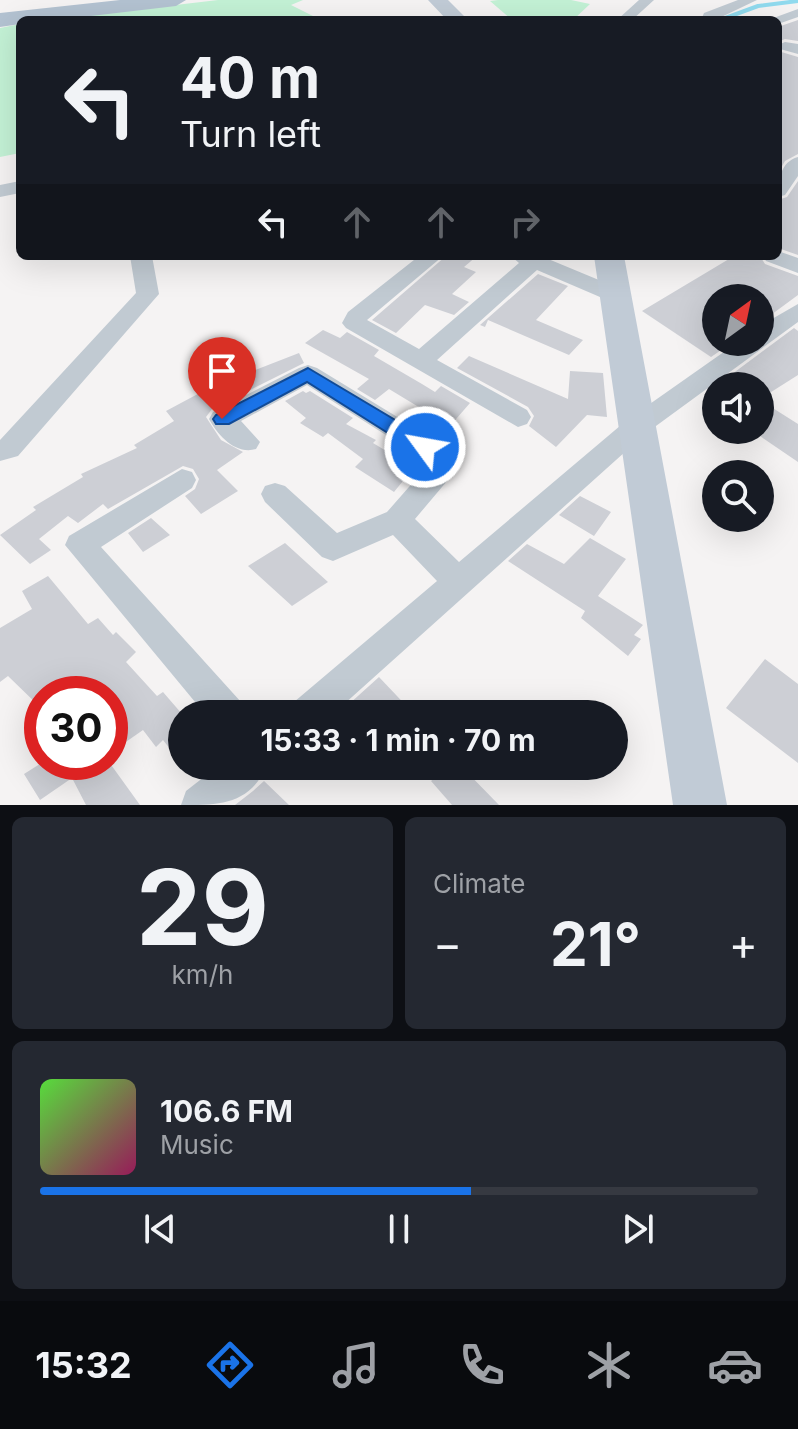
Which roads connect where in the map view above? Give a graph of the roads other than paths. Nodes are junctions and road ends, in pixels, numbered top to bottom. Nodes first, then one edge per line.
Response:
1 (127, 0) edge
2 (176, 0) edge
3 (437, 0) edge
4 (647, 0) edge
5 (750, 0) edge
6 (724, 4) edge
7 (454, 16) edge
8 (629, 16) edge
9 (0, 17) edge
10 (798, 163) edge
11 (782, 186) edge
12 (142, 260) edge
13 (427, 260) edge
14 (527, 260) edge
15 (533, 260) edge
16 (612, 275) edge
17 (795, 317) edge
18 (774, 329) edge
19 (735, 356) edge
20 (421, 361) junction
21 (518, 417) dead end
22 (636, 427) junction
23 (246, 442) dead end
24 (0, 451) edge
25 (182, 480) dead end
26 (275, 494) dead end
27 (397, 520) junction
28 (459, 582) junction
29 (216, 700) edge
30 (323, 700) edge
31 (231, 780) edge
32 (200, 805) edge
33 (700, 805) edge

1 - 9 main road
2 - 9 main road
3 - 7 street
4 - 8 street
5 - 6 street
10 - 11 street
12 - 24 street
13 - 20 street
14 - 20 street
15 - 16 street
16 - 22 street
17 - 18 street
19 - 22 street
20 - 21 street
22 - 28 street
22 - 33 street
23 - 27 street
25 - 29 street
26 - 27 street
27 - 28 street
28 - 30 street
31 - 32 street

